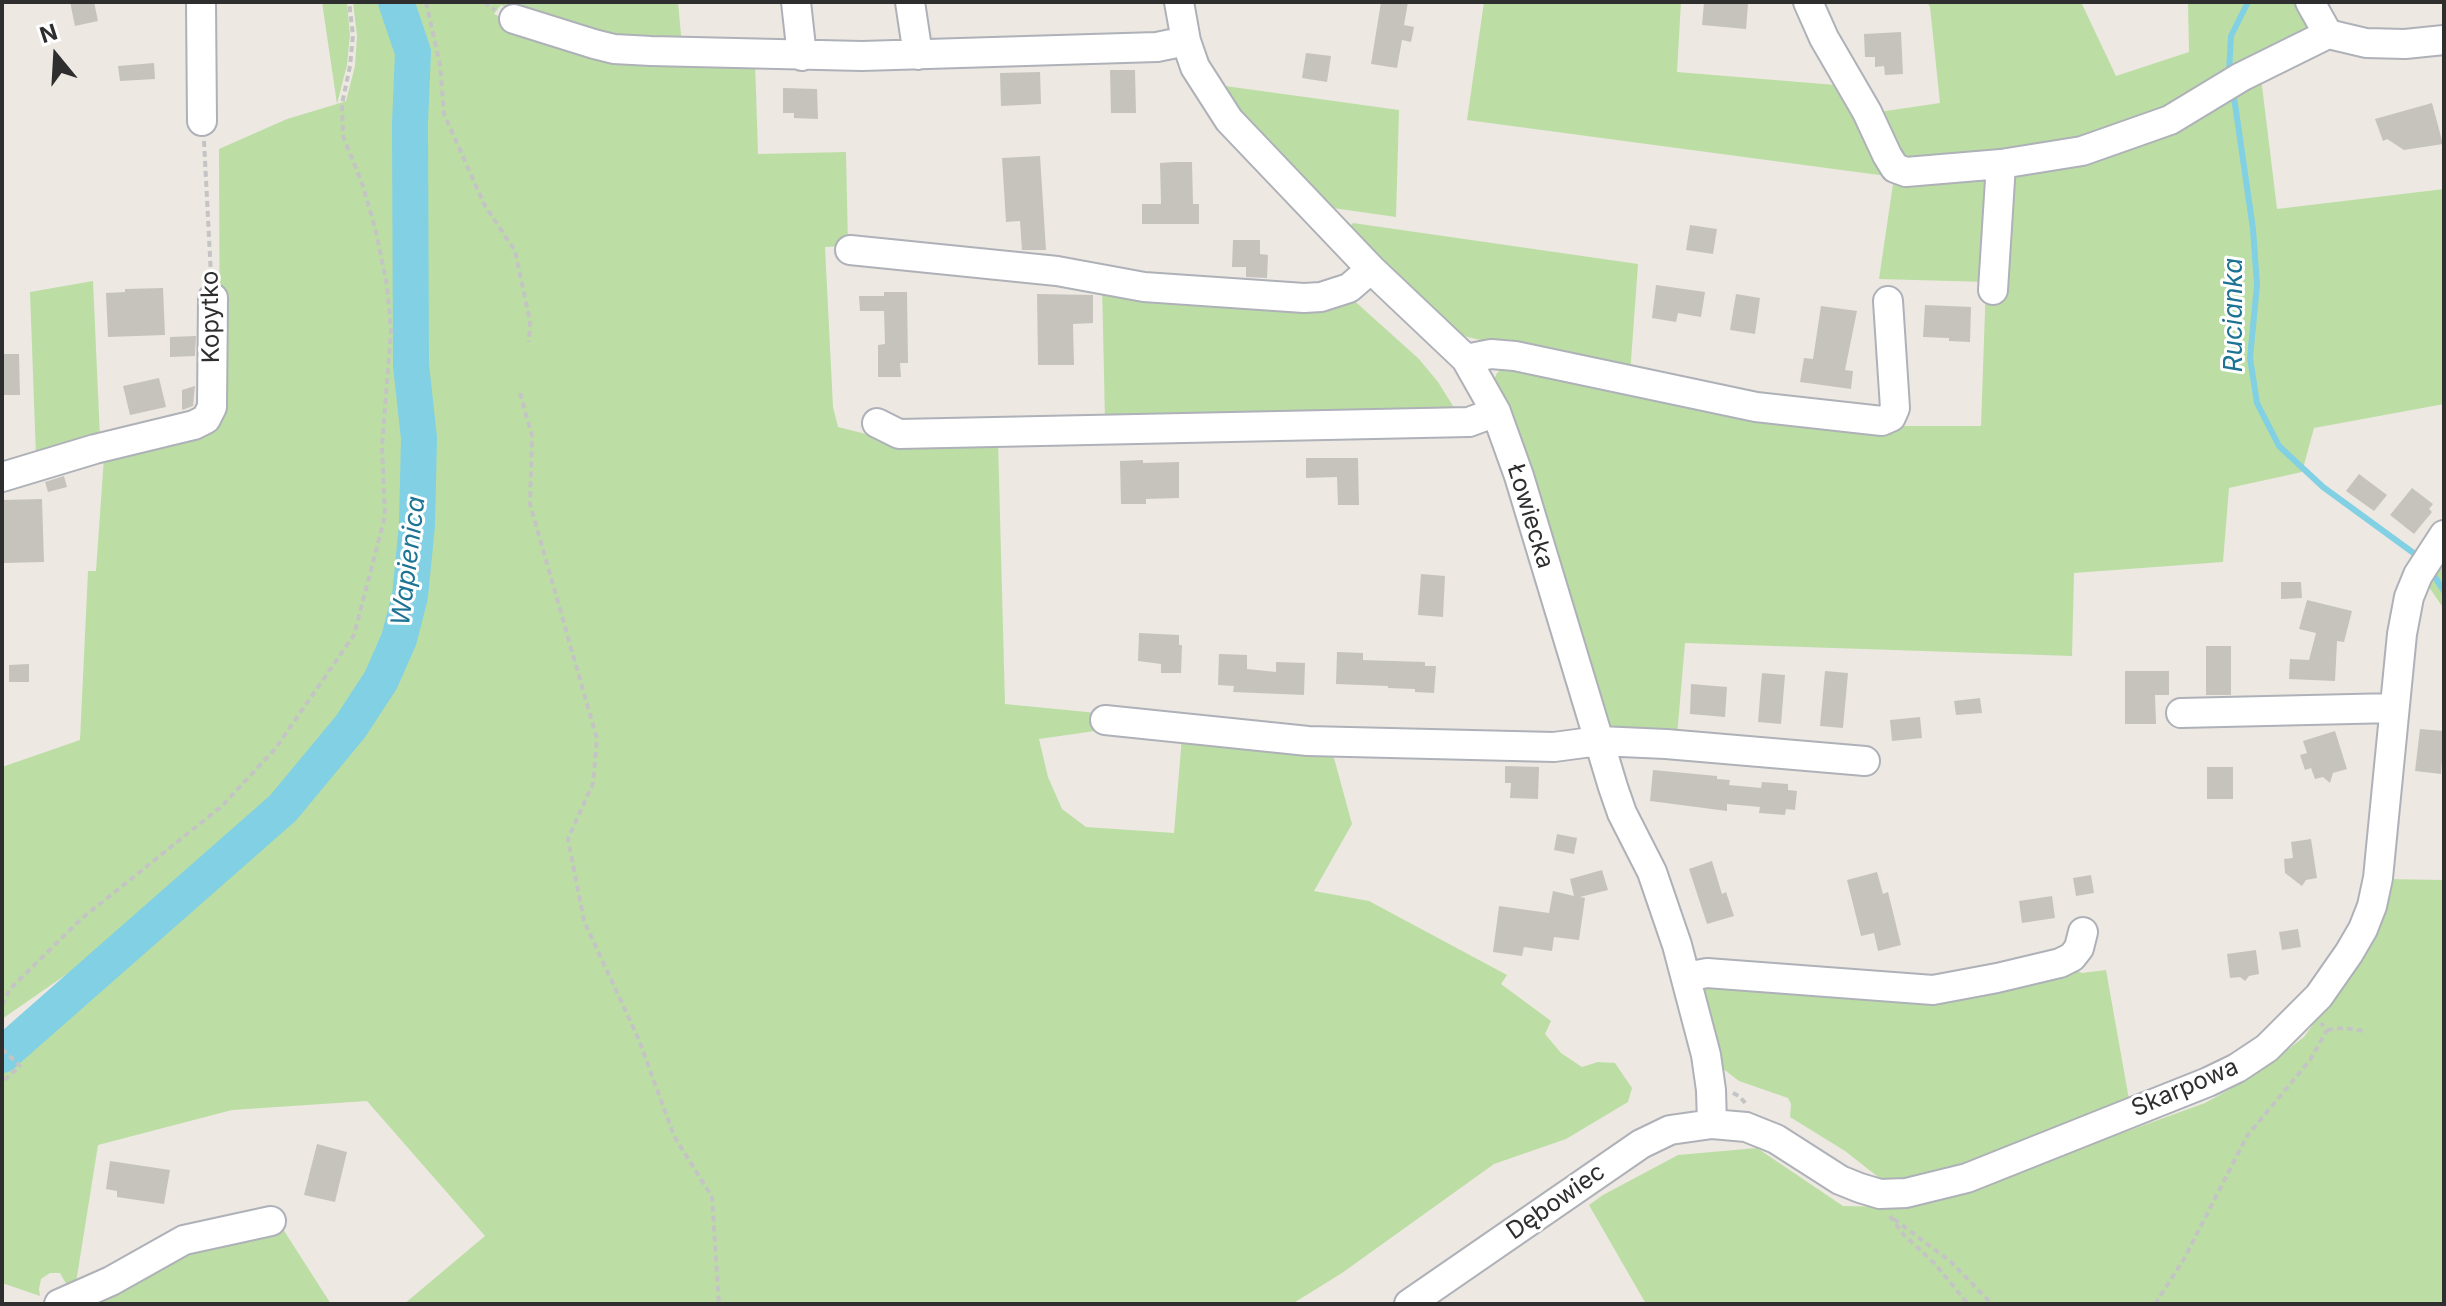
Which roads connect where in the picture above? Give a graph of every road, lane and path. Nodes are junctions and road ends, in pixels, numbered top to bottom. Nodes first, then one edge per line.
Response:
1 (201, 2) edge
2 (349, 2) edge
3 (426, 2) edge
4 (796, 2) edge
5 (910, 2) edge
6 (1179, 2) edge
7 (1808, 2) edge
8 (2310, 2) edge
9 (514, 19) dead end
10 (2328, 34) junction
11 (2444, 40) edge
12 (1186, 41) junction
13 (918, 55) junction
14 (802, 56) junction
15 (202, 121) joint
16 (2001, 164) junction
17 (850, 250) dead end
18 (1371, 269) junction
19 (1993, 290) dead end
20 (213, 298) joint
21 (1888, 301) dead end
22 (529, 342) dead end
23 (1466, 359) junction
24 (520, 393) dead end
25 (1496, 412) junction
26 (877, 423) dead end
27 (2, 477) edge
28 (2443, 539) edge
29 (2394, 708) junction
30 (2181, 713) dead end
31 (1105, 720) dead end
32 (1599, 741) junction
33 (1865, 761) dead end
34 (2083, 932) dead end
35 (1686, 977) junction
36 (2, 1005) edge
37 (2308, 1009) junction
38 (2327, 1030) junction
39 (2365, 1031) dead end
40 (2, 1049) edge
41 (2, 1082) edge
42 (1712, 1124) junction
43 (1885, 1205) junction
44 (271, 1221) dead end
45 (59, 1304) edge
46 (719, 1304) edge
47 (1409, 1304) edge
48 (1968, 1304) edge
49 (1992, 1304) edge
50 (2155, 1304) edge

1 - 15 street
2 - 36 path
3 - 22 path
4 - 14 street
5 - 13 street
6 - 12 street, Łowiecka
7 - 16 street
8 - 10 street
9 - 14 street
10 - 11 street
10 - 16 street
12 - 13 street
12 - 18 street, Łowiecka
13 - 14 street
15 - 20 path, Kopytko
16 - 19 street
17 - 18 street
18 - 23 street, Łowiecka
20 - 27 street, Kopytko
21 - 23 street
23 - 25 street, Łowiecka
24 - 46 path
25 - 26 street
25 - 32 street, Łowiecka
28 - 29 street, Skarpowa
29 - 30 street
29 - 37 street, Skarpowa
31 - 32 street
32 - 33 street
32 - 35 street, Łowiecka
34 - 35 street
35 - 42 street, Łowiecka
37 - 38 path
37 - 43 street, Skarpowa
38 - 39 path
38 - 50 path
40 - 41 path
42 - 43 street, Skarpowa
42 - 47 street, Dębowiec
43 - 48 path
43 - 49 path
44 - 45 street

